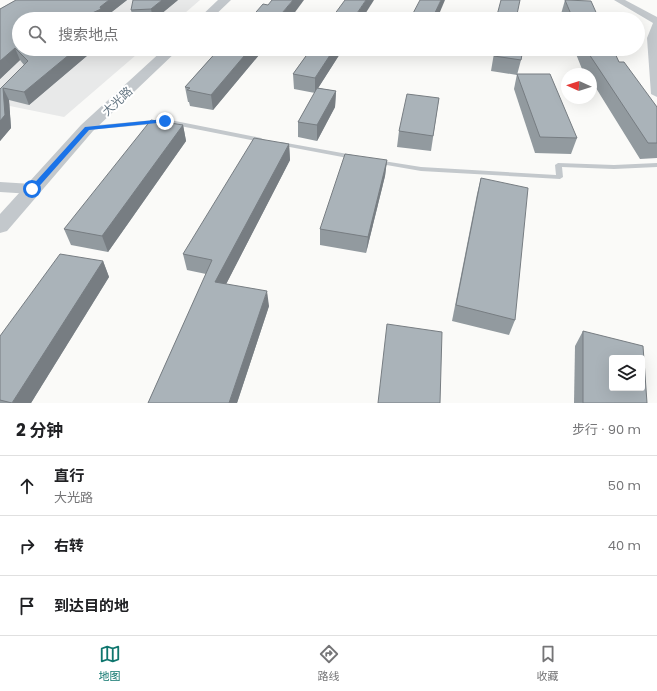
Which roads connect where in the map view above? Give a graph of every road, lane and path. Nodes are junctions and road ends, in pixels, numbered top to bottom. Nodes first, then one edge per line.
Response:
1 (225, 0) edge
2 (618, 0) edge
3 (212, 12) edge
4 (641, 12) edge
5 (645, 14) edge
6 (657, 20) edge
7 (657, 24) edge
8 (164, 56) edge
9 (657, 94) edge
10 (87, 128) junction
11 (265, 141) edge
12 (273, 142) edge
13 (359, 158) edge
14 (366, 160) edge
15 (657, 165) edge
16 (0, 187) edge
17 (32, 189) junction
18 (0, 226) edge

1 - 3 street
2 - 4 street
5 - 6 street
7 - 9 street
8 - 10 street, 大光路
10 - 11 lane
10 - 17 street, 大光路
12 - 13 lane
14 - 15 lane
16 - 17 street
17 - 18 street, 大光路

